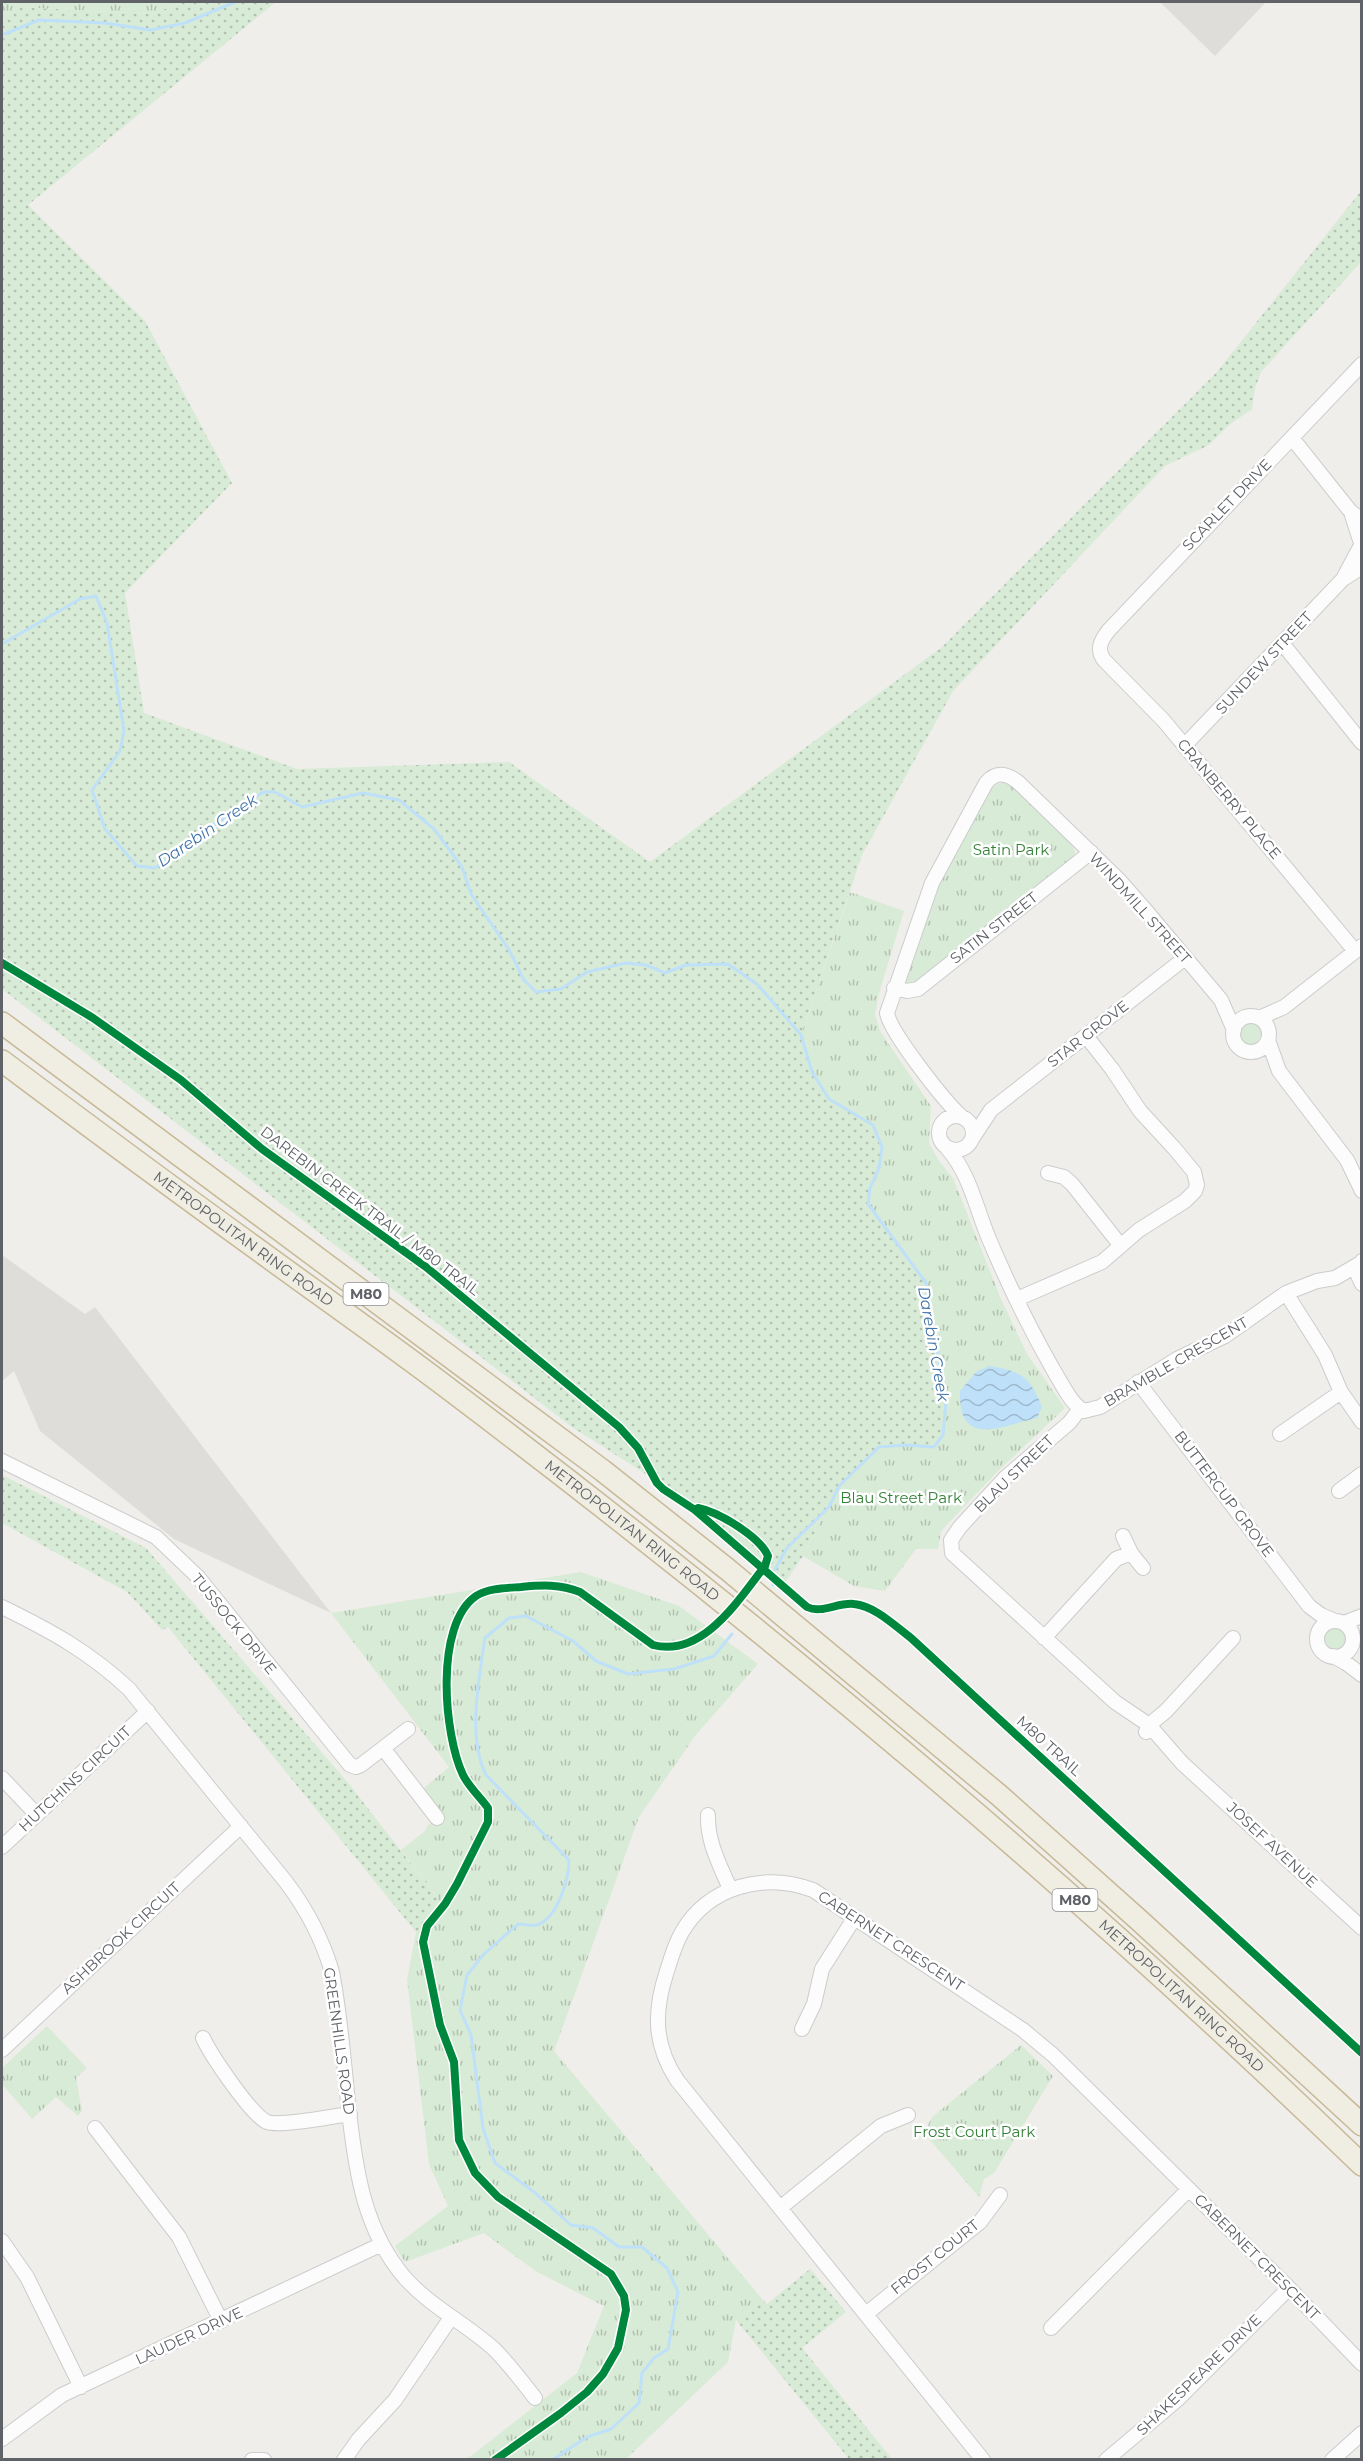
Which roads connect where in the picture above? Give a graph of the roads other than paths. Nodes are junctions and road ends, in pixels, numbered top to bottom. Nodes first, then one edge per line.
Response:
1 (1362, 364) edge
2 (1292, 438) junction
3 (1356, 516) edge
4 (1361, 545) edge
5 (1362, 567) edge
6 (1343, 579) junction
7 (1282, 643) junction
8 (1099, 651) joint
9 (1362, 743) edge
10 (1184, 746) junction
11 (1090, 852) junction
12 (1358, 949) edge
13 (1185, 958) junction
14 (894, 988) junction
15 (1221, 1000) junction
16 (1284, 1007) junction
17 (1256, 1017) junction
18 (2, 1023) edge
19 (1234, 1030) junction
20 (1086, 1035) junction
21 (1268, 1038) junction
22 (1252, 1051) junction
23 (2, 1060) edge
24 (1279, 1071) junction
25 (940, 1094) junction
26 (992, 1110) junction
27 (962, 1117) junction
28 (942, 1122) junction
29 (971, 1140) junction
30 (947, 1148) junction
31 (1048, 1173) dead end
32 (969, 1184) junction
33 (1362, 1191) edge
34 (1121, 1246) junction
35 (1360, 1262) edge
36 (1335, 1278) junction
37 (1361, 1283) edge
38 (1286, 1293) junction
39 (1017, 1299) junction
40 (1138, 1382) junction
41 (1341, 1392) junction
42 (1080, 1409) junction
43 (1362, 1422) edge
44 (1280, 1434) dead end
45 (2, 1461) edge
46 (1362, 1474) edge
47 (1339, 1491) dead end
48 (1123, 1536) dead end
49 (951, 1540) joint
50 (1131, 1553) junction
51 (1143, 1568) dead end
52 (1309, 1606) junction
53 (2, 1607) edge
54 (1362, 1616) edge
55 (1340, 1622) junction
56 (1362, 1623) edge
57 (1318, 1636) junction
58 (1044, 1638) junction
59 (1233, 1638) dead end
60 (1353, 1640) junction
61 (1333, 1656) junction
62 (1362, 1675) edge
63 (148, 1711) junction
64 (1149, 1728) junction
65 (408, 1729) dead end
66 (383, 1748) junction
67 (2, 1778) edge
68 (37, 1815) junction
69 (708, 1815) dead end
70 (437, 1818) dead end
71 (242, 1826) junction
72 (2, 1847) edge
73 (730, 1889) junction
74 (855, 1917) junction
75 (1362, 1928) edge
76 (802, 2029) dead end
77 (203, 2038) dead end
78 (2, 2050) edge
79 (350, 2114) junction
80 (908, 2115) dead end
81 (1362, 2125) edge
82 (95, 2128) dead end
83 (1362, 2166) edge
84 (1189, 2190) junction
85 (1000, 2195) dead end
86 (780, 2208) junction
87 (2, 2241) edge
88 (382, 2244) junction
89 (1289, 2288) junction
90 (866, 2314) junction
91 (450, 2319) junction
92 (221, 2320) junction
93 (1052, 2328) dead end
94 (1362, 2364) edge
95 (81, 2387) junction
96 (535, 2398) dead end
97 (1362, 2433) edge
98 (2, 2439) edge
99 (252, 2460) edge
100 (264, 2460) edge
101 (344, 2460) edge
102 (983, 2460) edge
103 (1106, 2460) edge
104 (1332, 2460) edge

1 - 2 street, SCARLET DRIVE
2 - 3 street
2 - 8 street, SCARLET DRIVE
3 - 4 street
4 - 6 street, SUNDEW STREET
5 - 6 street, SUNDEW STREET
6 - 7 street, SUNDEW STREET
7 - 9 street
7 - 10 street, SUNDEW STREET
8 - 10 street, CRANBERRY PLACE
10 - 12 street, CRANBERRY PLACE
11 - 13 street, WINDMILL STREET
11 - 14 street, SATIN STREET
11 - 14 street, WINDMILL STREET
12 - 16 street
13 - 15 street, WINDMILL STREET
13 - 20 street, STAR GROVE
14 - 25 street
15 - 17 street, WINDMILL STREET
15 - 19 street, WINDMILL STREET
16 - 17 street
16 - 21 street
17 - 19 street
17 - 21 street
18 - 81 highway, METROPOLITAN RING ROAD / M80
19 - 22 street
20 - 26 street, STAR GROVE
20 - 34 street
21 - 22 street
21 - 24 street
22 - 24 street
23 - 83 highway, METROPOLITAN RING ROAD / M80
24 - 33 street
25 - 27 street
25 - 28 street
26 - 27 street, STAR GROVE
26 - 29 street, STAR GROVE
27 - 28 street
27 - 29 street
28 - 30 street
29 - 30 street
29 - 32 street
30 - 32 street
31 - 34 street
32 - 39 street
34 - 39 street
35 - 36 street, BRAMBLE CRESCENT
35 - 37 street
36 - 37 street, BRAMBLE CRESCENT
36 - 38 street, BRAMBLE CRESCENT
38 - 40 street, BRAMBLE CRESCENT
38 - 41 street
39 - 42 street
40 - 42 street, BRAMBLE CRESCENT
40 - 52 street, BUTTERCUP GROVE
41 - 43 street
41 - 44 street
42 - 49 street, BLAU STREET
45 - 66 street, TUSSOCK DRIVE
46 - 47 street
48 - 50 street
49 - 58 street, JOSEF AVENUE
50 - 51 street
50 - 58 street
52 - 55 street, BUTTERCUP GROVE
52 - 57 street, BUTTERCUP GROVE
53 - 63 street, GREENHILLS ROAD
54 - 55 street
55 - 57 street
55 - 60 street
56 - 60 street
57 - 61 street
58 - 64 street, JOSEF AVENUE
59 - 64 street
60 - 61 street
60 - 62 street
61 - 62 street
63 - 68 street, HUTCHINS CIRCUIT
63 - 71 street, GREENHILLS ROAD
64 - 75 street, JOSEF AVENUE
65 - 66 street, TUSSOCK DRIVE
66 - 70 street
67 - 68 street
68 - 72 street, HUTCHINS CIRCUIT
69 - 73 street
71 - 78 street, ASHBROOK CIRCUIT
71 - 79 street, GREENHILLS ROAD
73 - 74 street, CABERNET CRESCENT
73 - 86 street, CABERNET CRESCENT
74 - 76 street
74 - 84 street, CABERNET CRESCENT
77 - 79 street
79 - 88 street, GREENHILLS ROAD
80 - 86 street
82 - 92 street
84 - 89 street, CABERNET CRESCENT
84 - 93 street
85 - 90 street, FROST COURT
86 - 90 street, CABERNET CRESCENT
87 - 95 street
88 - 91 street, GREENHILLS ROAD
88 - 92 street, LAUDER DRIVE
89 - 94 street, CABERNET CRESCENT
89 - 103 street, SHAKESPEARE DRIVE
90 - 102 street, CABERNET CRESCENT
91 - 96 street, GREENHILLS ROAD
91 - 101 street
92 - 95 street, LAUDER DRIVE
95 - 98 street, LAUDER DRIVE
97 - 104 street
99 - 100 street

